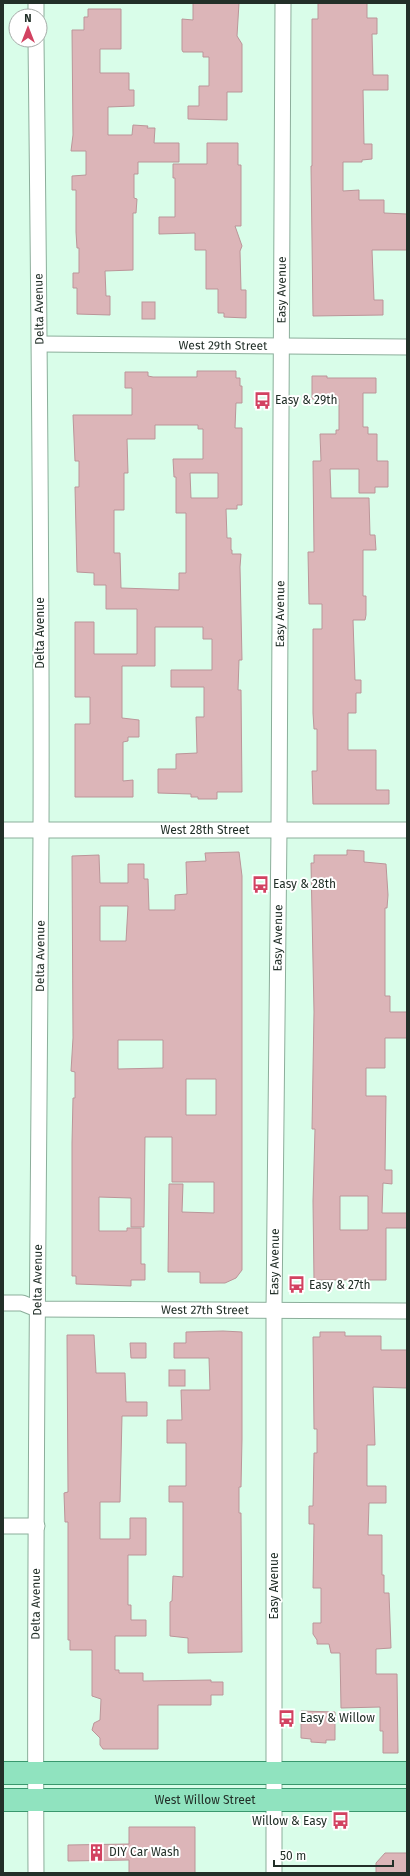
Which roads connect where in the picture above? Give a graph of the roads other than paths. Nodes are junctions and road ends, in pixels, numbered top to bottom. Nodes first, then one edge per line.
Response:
1 (283, 3) edge
2 (36, 48) edge
3 (40, 344) junction
4 (282, 346) junction
5 (407, 347) edge
6 (3, 830) edge
7 (41, 830) junction
8 (280, 830) junction
9 (407, 830) edge
10 (3, 1303) edge
11 (37, 1309) junction
12 (407, 1310) edge
13 (274, 1311) junction
14 (3, 1526) edge
15 (37, 1526) junction
16 (3, 1773) edge
17 (36, 1773) junction
18 (274, 1773) junction
19 (407, 1773) edge
20 (3, 1800) edge
21 (36, 1800) junction
22 (274, 1800) junction
23 (407, 1800) edge
24 (36, 1873) edge
25 (274, 1873) edge

1 - 4 street, Easy Avenue
2 - 3 street, Delta Avenue
3 - 4 street, West 29th Street
3 - 7 street, Delta Avenue
4 - 5 street, West 29th Street
4 - 8 street, Easy Avenue
6 - 7 street, West 28th Street
7 - 8 street, West 28th Street
7 - 11 street, Delta Avenue
8 - 9 street, West 28th Street
8 - 13 street, Easy Avenue
10 - 11 street, West 27th Street
11 - 13 street, West 27th Street
11 - 15 street, Delta Avenue
12 - 13 street, West 27th Street
13 - 18 street, Easy Avenue
14 - 15 street
15 - 17 street, Delta Avenue
16 - 17 main road
17 - 18 main road
17 - 21 street, Delta Avenue
18 - 19 main road
18 - 22 street, Easy Avenue
20 - 21 main road, West Willow Street
21 - 22 main road, West Willow Street
21 - 24 street, Delta Avenue
22 - 23 main road, West Willow Street
22 - 25 street, Easy Avenue

